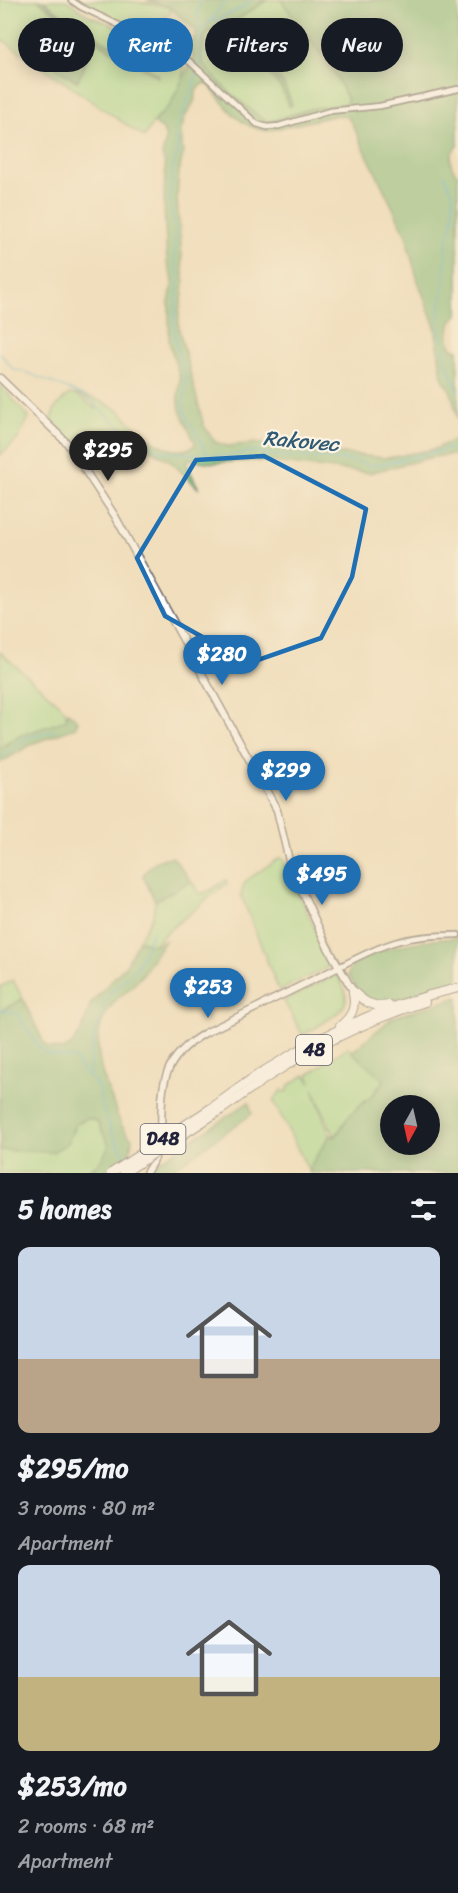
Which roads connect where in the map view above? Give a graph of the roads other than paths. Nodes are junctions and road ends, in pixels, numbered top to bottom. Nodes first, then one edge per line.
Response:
1 (71, 0) edge
2 (458, 88) edge
3 (0, 378) edge
4 (458, 935) edge
5 (339, 967) junction
6 (353, 991) junction
7 (458, 991) edge
8 (410, 1001) junction
9 (329, 1034) junction
10 (216, 1109) junction
11 (161, 1134) dead end
12 (155, 1158) dead end
13 (111, 1173) edge
14 (124, 1173) edge
15 (146, 1173) edge

1 - 2 street
3 - 5 main road
4 - 5 street
5 - 6 main road
5 - 11 main road
6 - 8 highway, 48
6 - 9 highway, 48
7 - 8 highway, 48
7 - 10 highway, 48
8 - 9 highway, 48
9 - 10 highway, 48
10 - 13 highway, D48, bridge
10 - 14 highway, D48, bridge
12 - 15 main road

